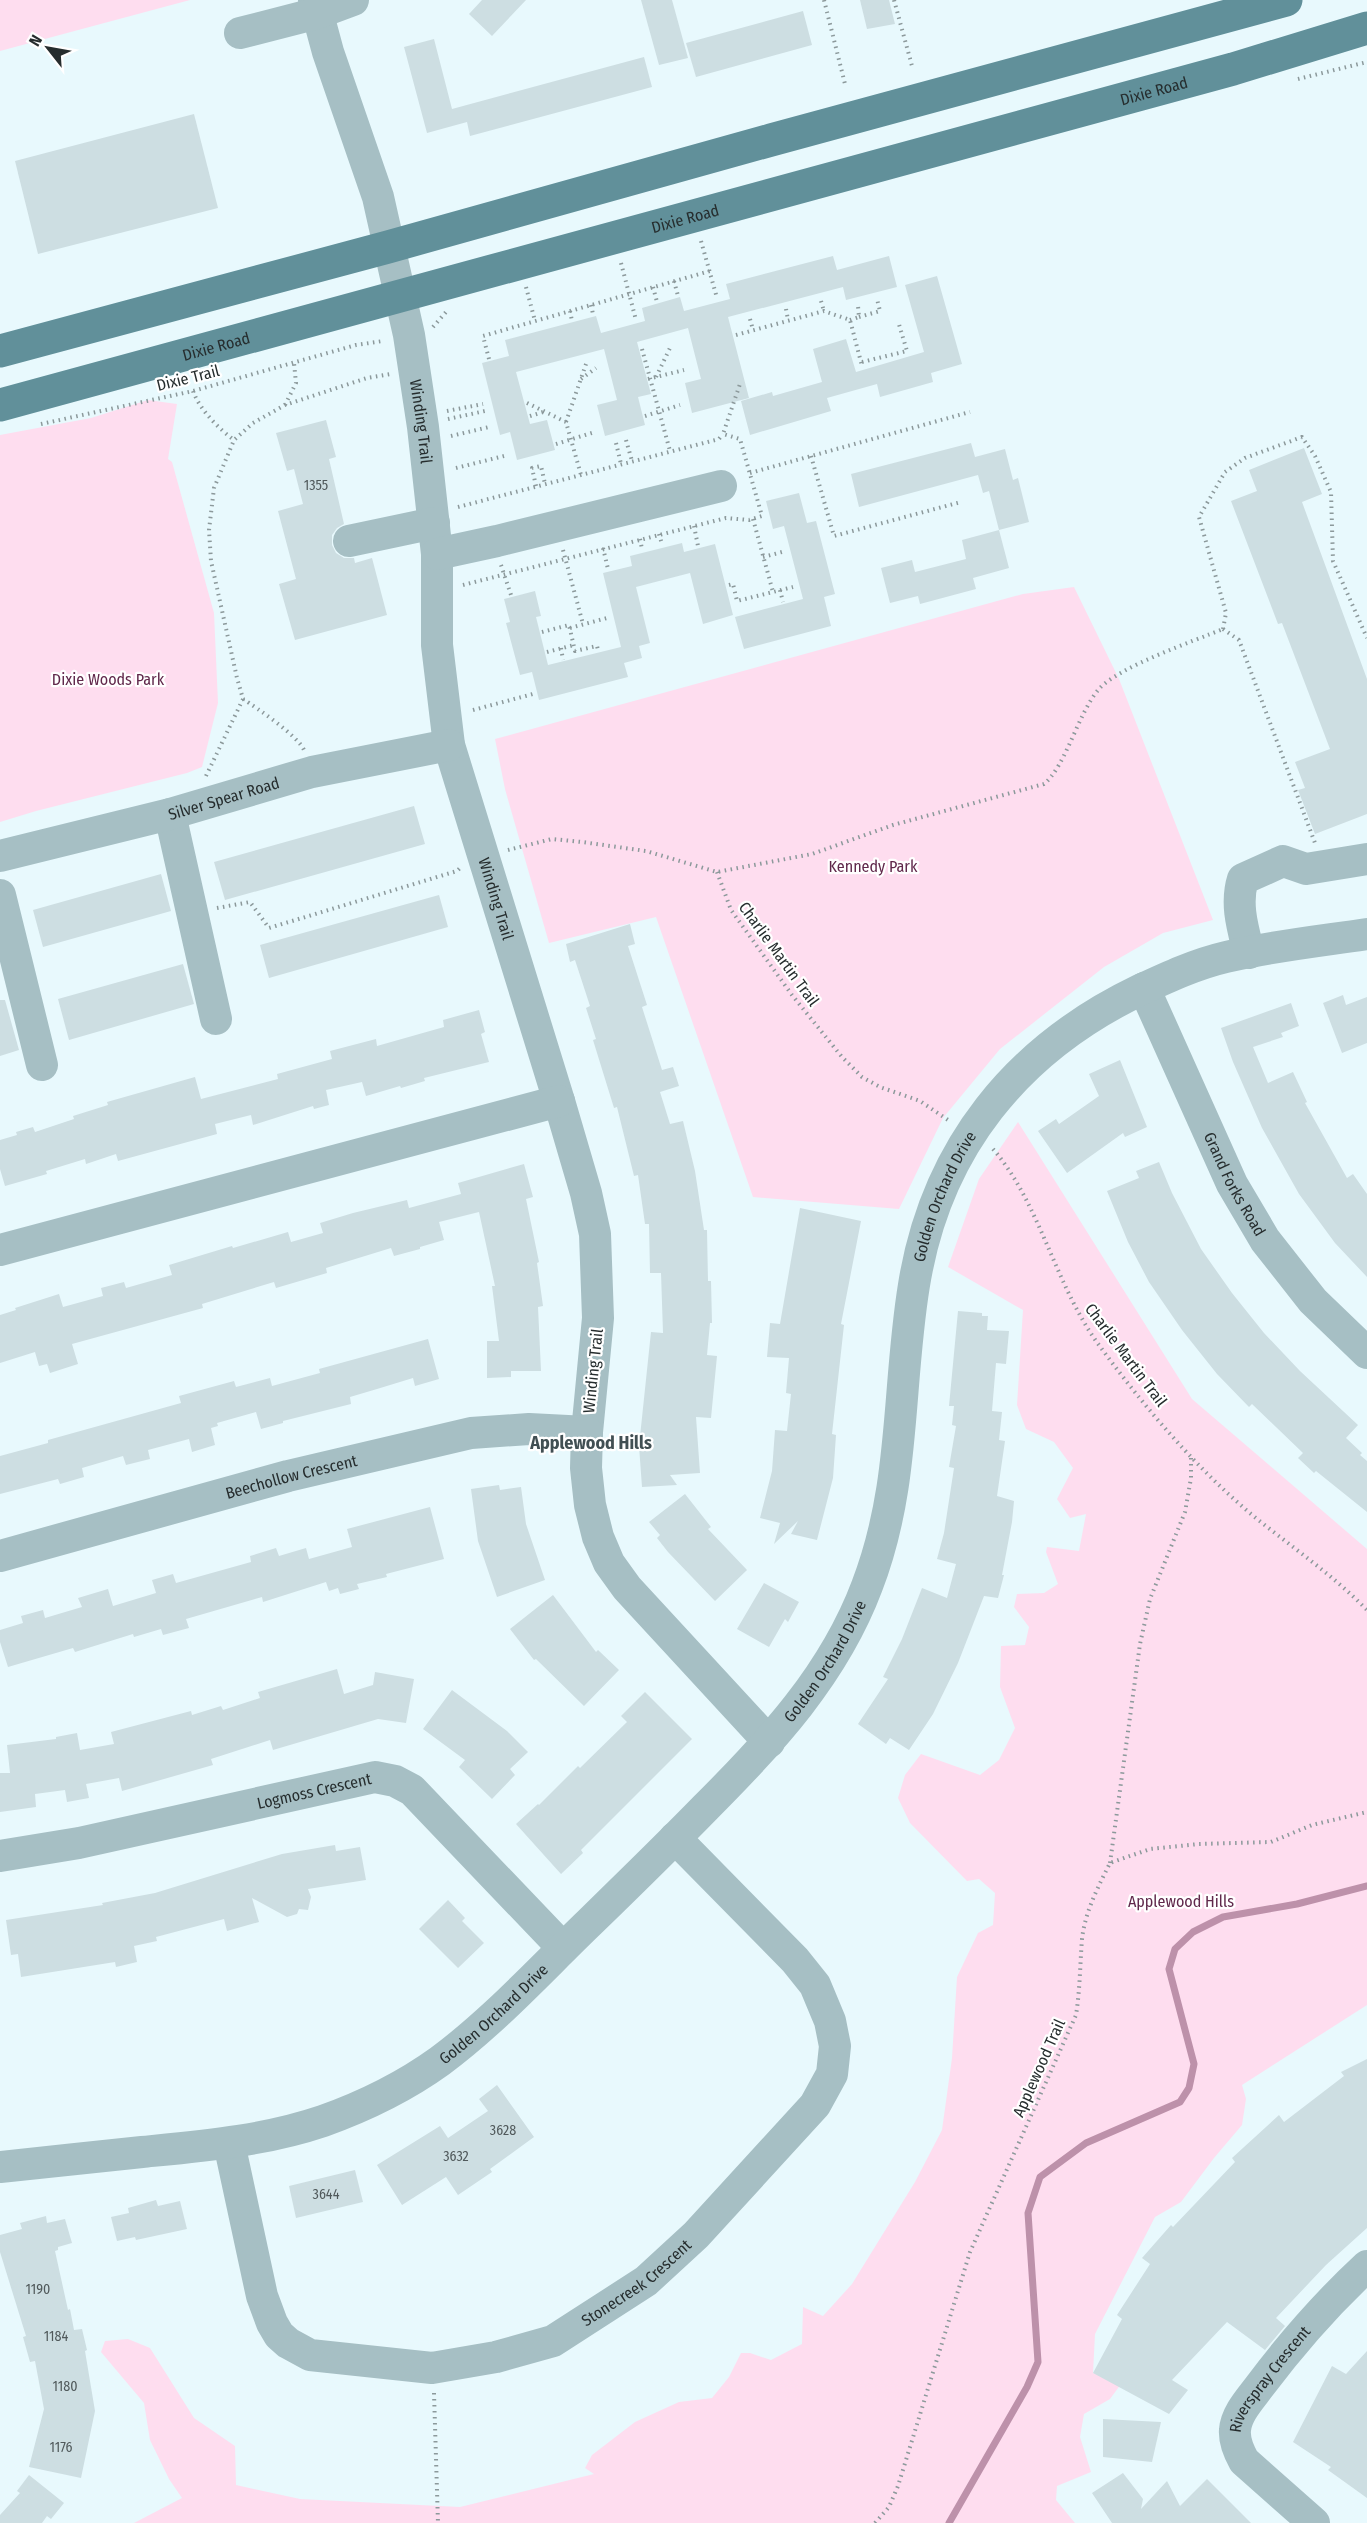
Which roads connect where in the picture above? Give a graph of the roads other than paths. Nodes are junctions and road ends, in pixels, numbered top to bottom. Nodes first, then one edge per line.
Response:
1 (353, 0) edge
2 (1286, 0) edge
3 (316, 6) edge
4 (1367, 28) edge
5 (240, 33) dead end
6 (388, 247) junction
7 (401, 296) junction
8 (0, 351) edge
9 (0, 405) edge
10 (721, 486) dead end
11 (443, 528) junction
12 (349, 541) dead end
13 (449, 745) junction
14 (170, 814) junction
15 (0, 856) edge
16 (1367, 858) edge
17 (0, 896) edge
18 (1367, 933) edge
19 (1249, 953) junction
20 (1144, 988) junction
21 (216, 1018) dead end
22 (42, 1065) dead end
23 (560, 1101) junction
24 (0, 1250) edge
25 (1367, 1353) edge
26 (587, 1432) junction
27 (0, 1556) edge
28 (770, 1742) junction
29 (675, 1838) junction
30 (0, 1856) edge
31 (563, 1948) junction
32 (229, 2143) junction
33 (0, 2167) edge
34 (1367, 2266) edge
35 (1314, 2523) edge

1 - 3 street
2 - 6 main road
3 - 5 street
3 - 6 street, Winding Trail
4 - 7 main road, Dixie Road
6 - 7 street, Winding Trail
6 - 8 main road
7 - 9 main road, Dixie Road
7 - 11 street, Winding Trail
10 - 11 street
11 - 12 street
11 - 13 street, Winding Trail
13 - 14 street, Silver Spear Road
13 - 23 street, Winding Trail
14 - 15 street, Silver Spear Road
14 - 21 street
16 - 19 street
17 - 22 street
18 - 19 street, Golden Orchard Drive
19 - 20 street, Golden Orchard Drive
20 - 25 street, Grand Forks Road
20 - 28 street, Golden Orchard Drive
23 - 24 street
23 - 26 street, Winding Trail
26 - 27 street, Beechollow Crescent
26 - 28 street, Winding Trail
28 - 29 street, Golden Orchard Drive
29 - 31 street, Golden Orchard Drive
29 - 32 street, Stonecreek Crescent
30 - 31 street, Logmoss Crescent
31 - 32 street, Golden Orchard Drive
32 - 33 street, Golden Orchard Drive
34 - 35 street, Riverspray Crescent

